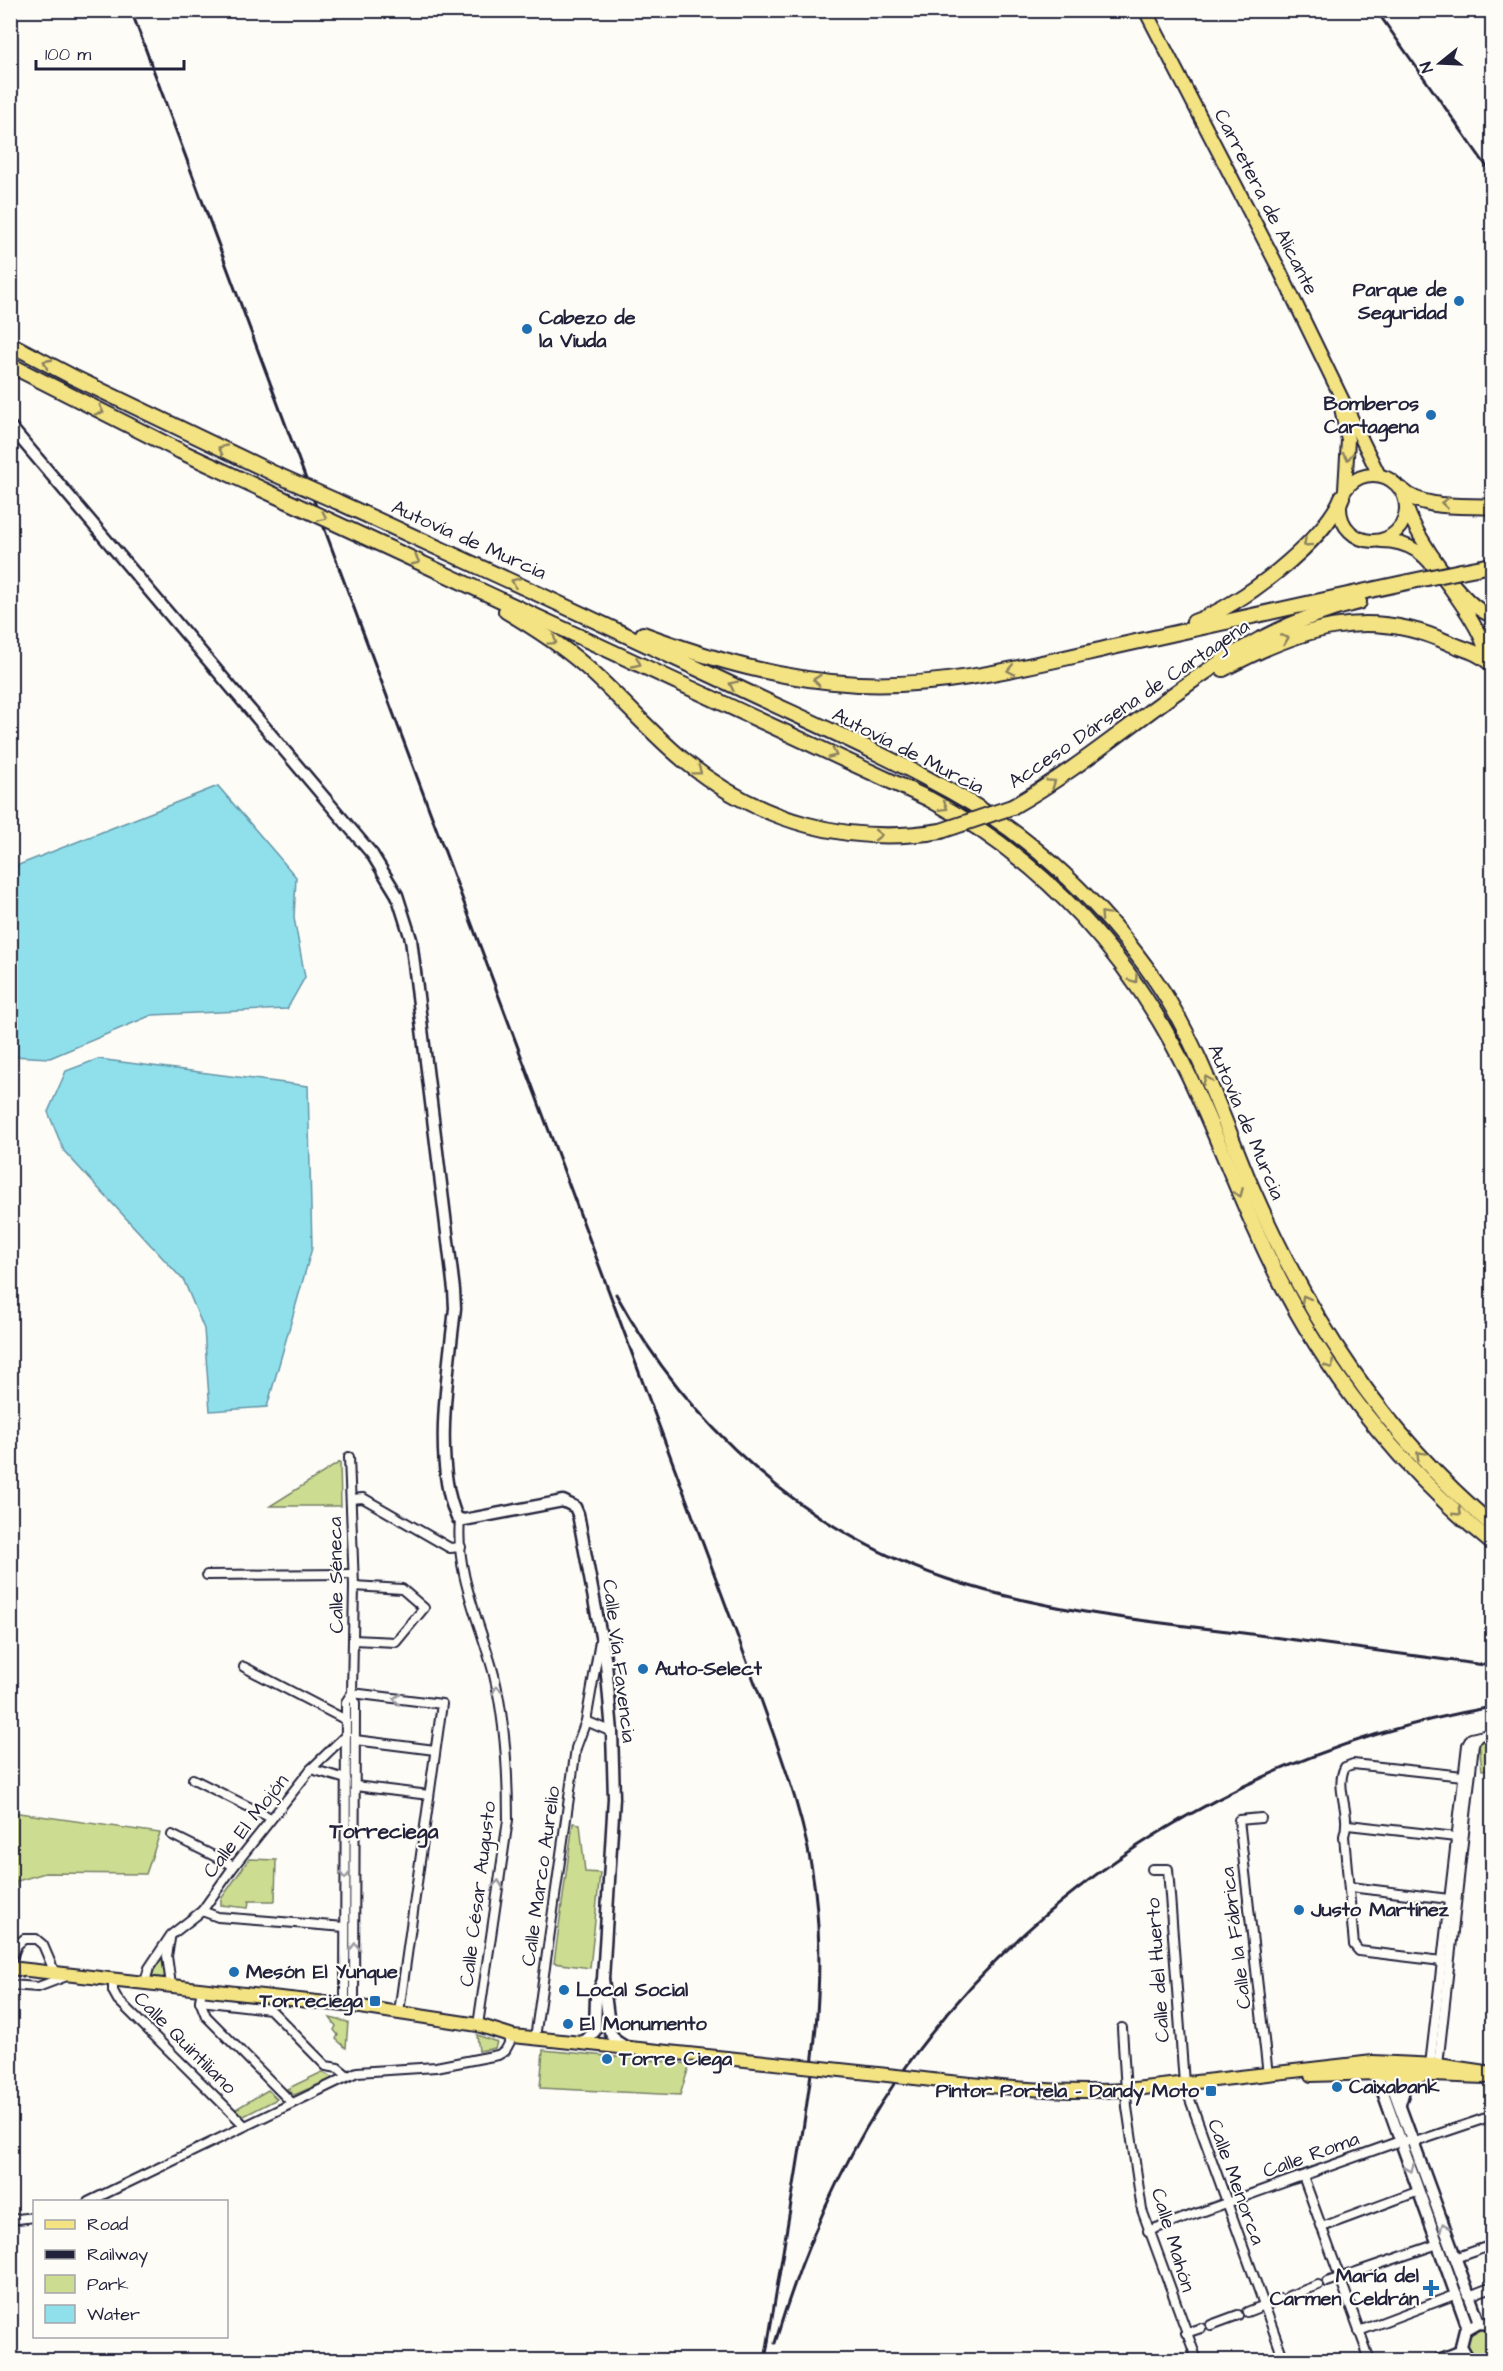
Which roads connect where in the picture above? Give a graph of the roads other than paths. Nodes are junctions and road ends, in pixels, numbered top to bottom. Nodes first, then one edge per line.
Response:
1 (1144, 10) edge
2 (1154, 10) edge
3 (1173, 63) junction
4 (10, 344) edge
5 (1324, 359) junction
6 (10, 364) edge
7 (10, 426) edge
8 (1379, 475) junction
9 (1343, 494) junction
10 (1404, 495) junction
11 (1492, 507) edge
12 (1374, 541) junction
13 (1492, 565) edge
14 (1492, 572) edge
15 (1462, 574) junction
16 (1430, 582) junction
17 (470, 586) junction
18 (568, 606) junction
19 (1492, 616) edge
20 (1492, 627) edge
21 (1068, 657) junction
22 (1489, 660) edge
23 (1090, 755) junction
24 (1223, 1136) junction
25 (349, 1457) dead end
26 (351, 1499) junction
27 (460, 1520) junction
28 (1492, 1525) edge
29 (1492, 1543) edge
30 (461, 1547) junction
31 (353, 1574) junction
32 (207, 1575) dead end
33 (354, 1586) junction
34 (601, 1633) junction
35 (353, 1640) junction
36 (244, 1667) dead end
37 (352, 1693) junction
38 (346, 1720) junction
39 (586, 1720) junction
40 (612, 1732) junction
41 (1492, 1733) edge
42 (346, 1735) junction
43 (1478, 1737) junction
44 (355, 1740) junction
45 (435, 1750) junction
46 (311, 1769) junction
47 (1463, 1776) junction
48 (193, 1779) dead end
49 (346, 1779) junction
50 (355, 1785) junction
51 (429, 1795) junction
52 (271, 1818) junction
53 (1261, 1818) dead end
54 (1348, 1825) junction
55 (172, 1835) dead end
56 (1456, 1837) junction
57 (234, 1866) junction
58 (1152, 1869) dead end
59 (1350, 1887) junction
60 (1449, 1899) junction
61 (202, 1911) junction
62 (345, 1927) junction
63 (171, 1935) junction
64 (1442, 1961) junction
65 (10, 1963) edge
66 (10, 1968) edge
67 (55, 1973) junction
68 (71, 1974) junction
69 (113, 1979) junction
70 (603, 1979) junction
71 (145, 1983) junction
72 (10, 1985) edge
73 (171, 1985) junction
74 (201, 1995) junction
75 (349, 2005) junction
76 (399, 2012) junction
77 (478, 2025) junction
78 (1122, 2028) dead end
79 (595, 2031) junction
80 (610, 2032) junction
81 (513, 2036) junction
82 (536, 2038) junction
83 (580, 2042) junction
84 (601, 2045) junction
85 (627, 2048) junction
86 (1330, 2066) junction
87 (1431, 2069) junction
88 (1382, 2072) junction
89 (1268, 2074) junction
90 (1492, 2075) edge
91 (348, 2076) junction
92 (1184, 2083) junction
93 (1126, 2090) junction
94 (292, 2103) junction
95 (1400, 2108) junction
96 (1486, 2118) dead end
97 (244, 2125) junction
98 (1406, 2142) junction
99 (1303, 2176) junction
100 (1419, 2192) junction
101 (92, 2200) edge
102 (1226, 2203) junction
103 (33, 2217) edge
104 (10, 2220) edge
105 (1322, 2227) junction
106 (1149, 2231) junction
107 (1438, 2244) junction
108 (1491, 2246) edge
109 (1492, 2257) edge
110 (1455, 2259) junction
111 (1340, 2277) junction
112 (1327, 2282) dead end
113 (1318, 2285) dead end
114 (1492, 2287) edge
115 (1457, 2294) junction
116 (1289, 2296) dead end
117 (1470, 2296) junction
118 (1280, 2300) dead end
119 (1264, 2305) junction
120 (1247, 2312) dead end
121 (1238, 2315) dead end
122 (1479, 2322) junction
123 (1492, 2324) edge
124 (1211, 2325) dead end
125 (1201, 2328) dead end
126 (1468, 2328) junction
127 (1359, 2331) junction
128 (1186, 2333) junction
129 (1462, 2351) junction
130 (1197, 2361) edge
131 (1284, 2361) edge
132 (1370, 2361) edge
133 (1439, 2361) edge
134 (1469, 2361) edge

1 - 3 main road, Carretera de Alicante
2 - 3 main road, Carretera de Alicante
3 - 5 main road, Carretera de Alicante
18 -> 4 highway, Autovía de Murcia, bridge
5 - 8 main road, Carretera de Alicante
5 -> 9 main road, Carretera de Alicante
6 -> 17 highway, Autovía de Murcia, bridge
7 - 27 main road
8 - 9 main road
8 - 10 main road
9 - 12 main road
9 -> 21 highway
11 -> 10 highway
10 - 12 main road
10 - 19 main road
12 - 22 main road
13 - 15 highway, Acceso Dársena de Cartagena
14 - 15 highway, Acceso Dársena de Cartagena
15 - 16 highway, Acceso Dársena de Cartagena
16 - 21 highway, Acceso Dársena de Cartagena
16 - 23 highway, Acceso Dársena de Cartagena
17 -> 23 highway, Acceso Dársena de Cartagena, bridge
17 -> 24 highway, Autovía de Murcia
21 -> 18 highway, Acceso Dársena de Cartagena
24 -> 18 highway, Autovía de Murcia
20 - 22 main road
23 -> 22 highway
28 -> 24 highway, Autovía de Murcia
24 -> 29 highway, Autovía de Murcia
25 - 26 street, Calle Séneca
26 - 30 street
26 - 31 street, Calle Séneca
27 - 30 street, Calle César Augusto
27 - 34 main road, Calle Vía Favencia
77 -> 30 street, Calle César Augusto
31 - 32 street
31 - 33 street, Calle Séneca
33 - 35 street, Calle Séneca
33 - 35 street
34 - 39 street, Calle Marco Aurelio
34 - 40 main road, Calle Vía Favencia
35 - 37 street, Calle Séneca
36 - 38 street
37 - 38 street, Calle Séneca
37 - 44 street, Calle Séneca
45 -> 37 street
38 - 42 street, Calle Séneca
39 - 40 street
39 - 82 street, Calle Marco Aurelio
40 - 70 main road, Calle Vía Favencia
41 - 43 street
42 - 46 street, Calle El Mojón
42 - 49 street, Calle Séneca
43 - 47 street
43 - 87 street
44 - 45 street
44 - 50 street, Calle Séneca
45 - 51 street
46 - 49 street
46 - 52 street, Calle El Mojón
47 - 54 street
47 - 56 street
48 - 52 street
49 -> 62 street, Calle Séneca
50 - 51 street
75 -> 50 street, Calle Séneca
51 - 76 street
52 - 57 street, Calle El Mojón
53 - 89 street, Calle la Fábrica
54 - 56 street
54 - 59 street
55 - 57 street
56 - 60 street
57 - 61 street, Calle El Mojón
58 - 92 street, Calle del Huerto
59 - 60 street
59 - 64 street
60 - 64 street
61 - 62 street
61 - 63 street, Calle El Mojón
62 - 75 street, Calle Séneca
63 - 71 street, Calle El Mojón
63 - 73 street
64 - 87 street
65 - 67 street
66 - 67 main road
67 - 68 main road
68 - 69 main road
68 - 72 street
69 - 71 main road
69 - 97 street, Calle Quintiliano
70 - 79 main road, Calle Vía Favencia
70 - 80 main road, Calle Vía Favencia
71 - 73 main road
73 - 74 main road
74 - 75 main road
74 - 91 street
74 - 94 street
75 - 76 main road
76 - 77 main road
77 - 81 main road
78 - 93 street, Calle Mahón
79 - 83 main road
79 - 84 main road
80 - 84 main road
80 - 85 main road
81 - 82 main road
81 - 91 street
82 - 83 main road
83 - 84 main road
84 - 85 main road
85 - 93 main road, bridge
86 - 87 main road
86 - 88 main road
86 - 89 main road
87 - 88 main road
87 - 90 main road
87 - 90 main road
87 - 95 main road
88 - 89 main road
88 - 95 main road
88 - 98 main road
89 - 92 main road
91 - 94 street
92 - 93 main road
92 - 102 street, Calle Menorca
93 - 106 street, Calle Mahón
94 - 97 street
95 - 98 main road
96 - 98 street, Calle Roma
97 - 101 street
98 - 99 street, Calle Roma
98 -> 100 main road
110 -> 98 main road
99 - 102 street, Calle Roma
99 - 105 street
100 - 105 street
100 - 107 main road
102 - 106 street, Calle Roma
102 - 119 street, Calle Menorca
103 - 104 street
105 - 111 street
106 - 128 street, Calle Mahón
107 - 111 street
107 - 115 main road
108 - 109 street
108 - 110 street
110 - 117 main road
111 - 112 street
111 - 127 street
113 - 116 street
114 - 117 street
115 - 126 main road
115 - 127 street
117 - 122 main road
118 - 119 street
119 - 120 street
119 - 131 street, Calle Menorca
121 - 124 street
122 - 123 main road
122 - 126 main road
125 - 128 street
126 - 129 main road
127 - 132 street
128 - 130 street, Calle Mahón
129 - 133 main road
129 - 134 main road

